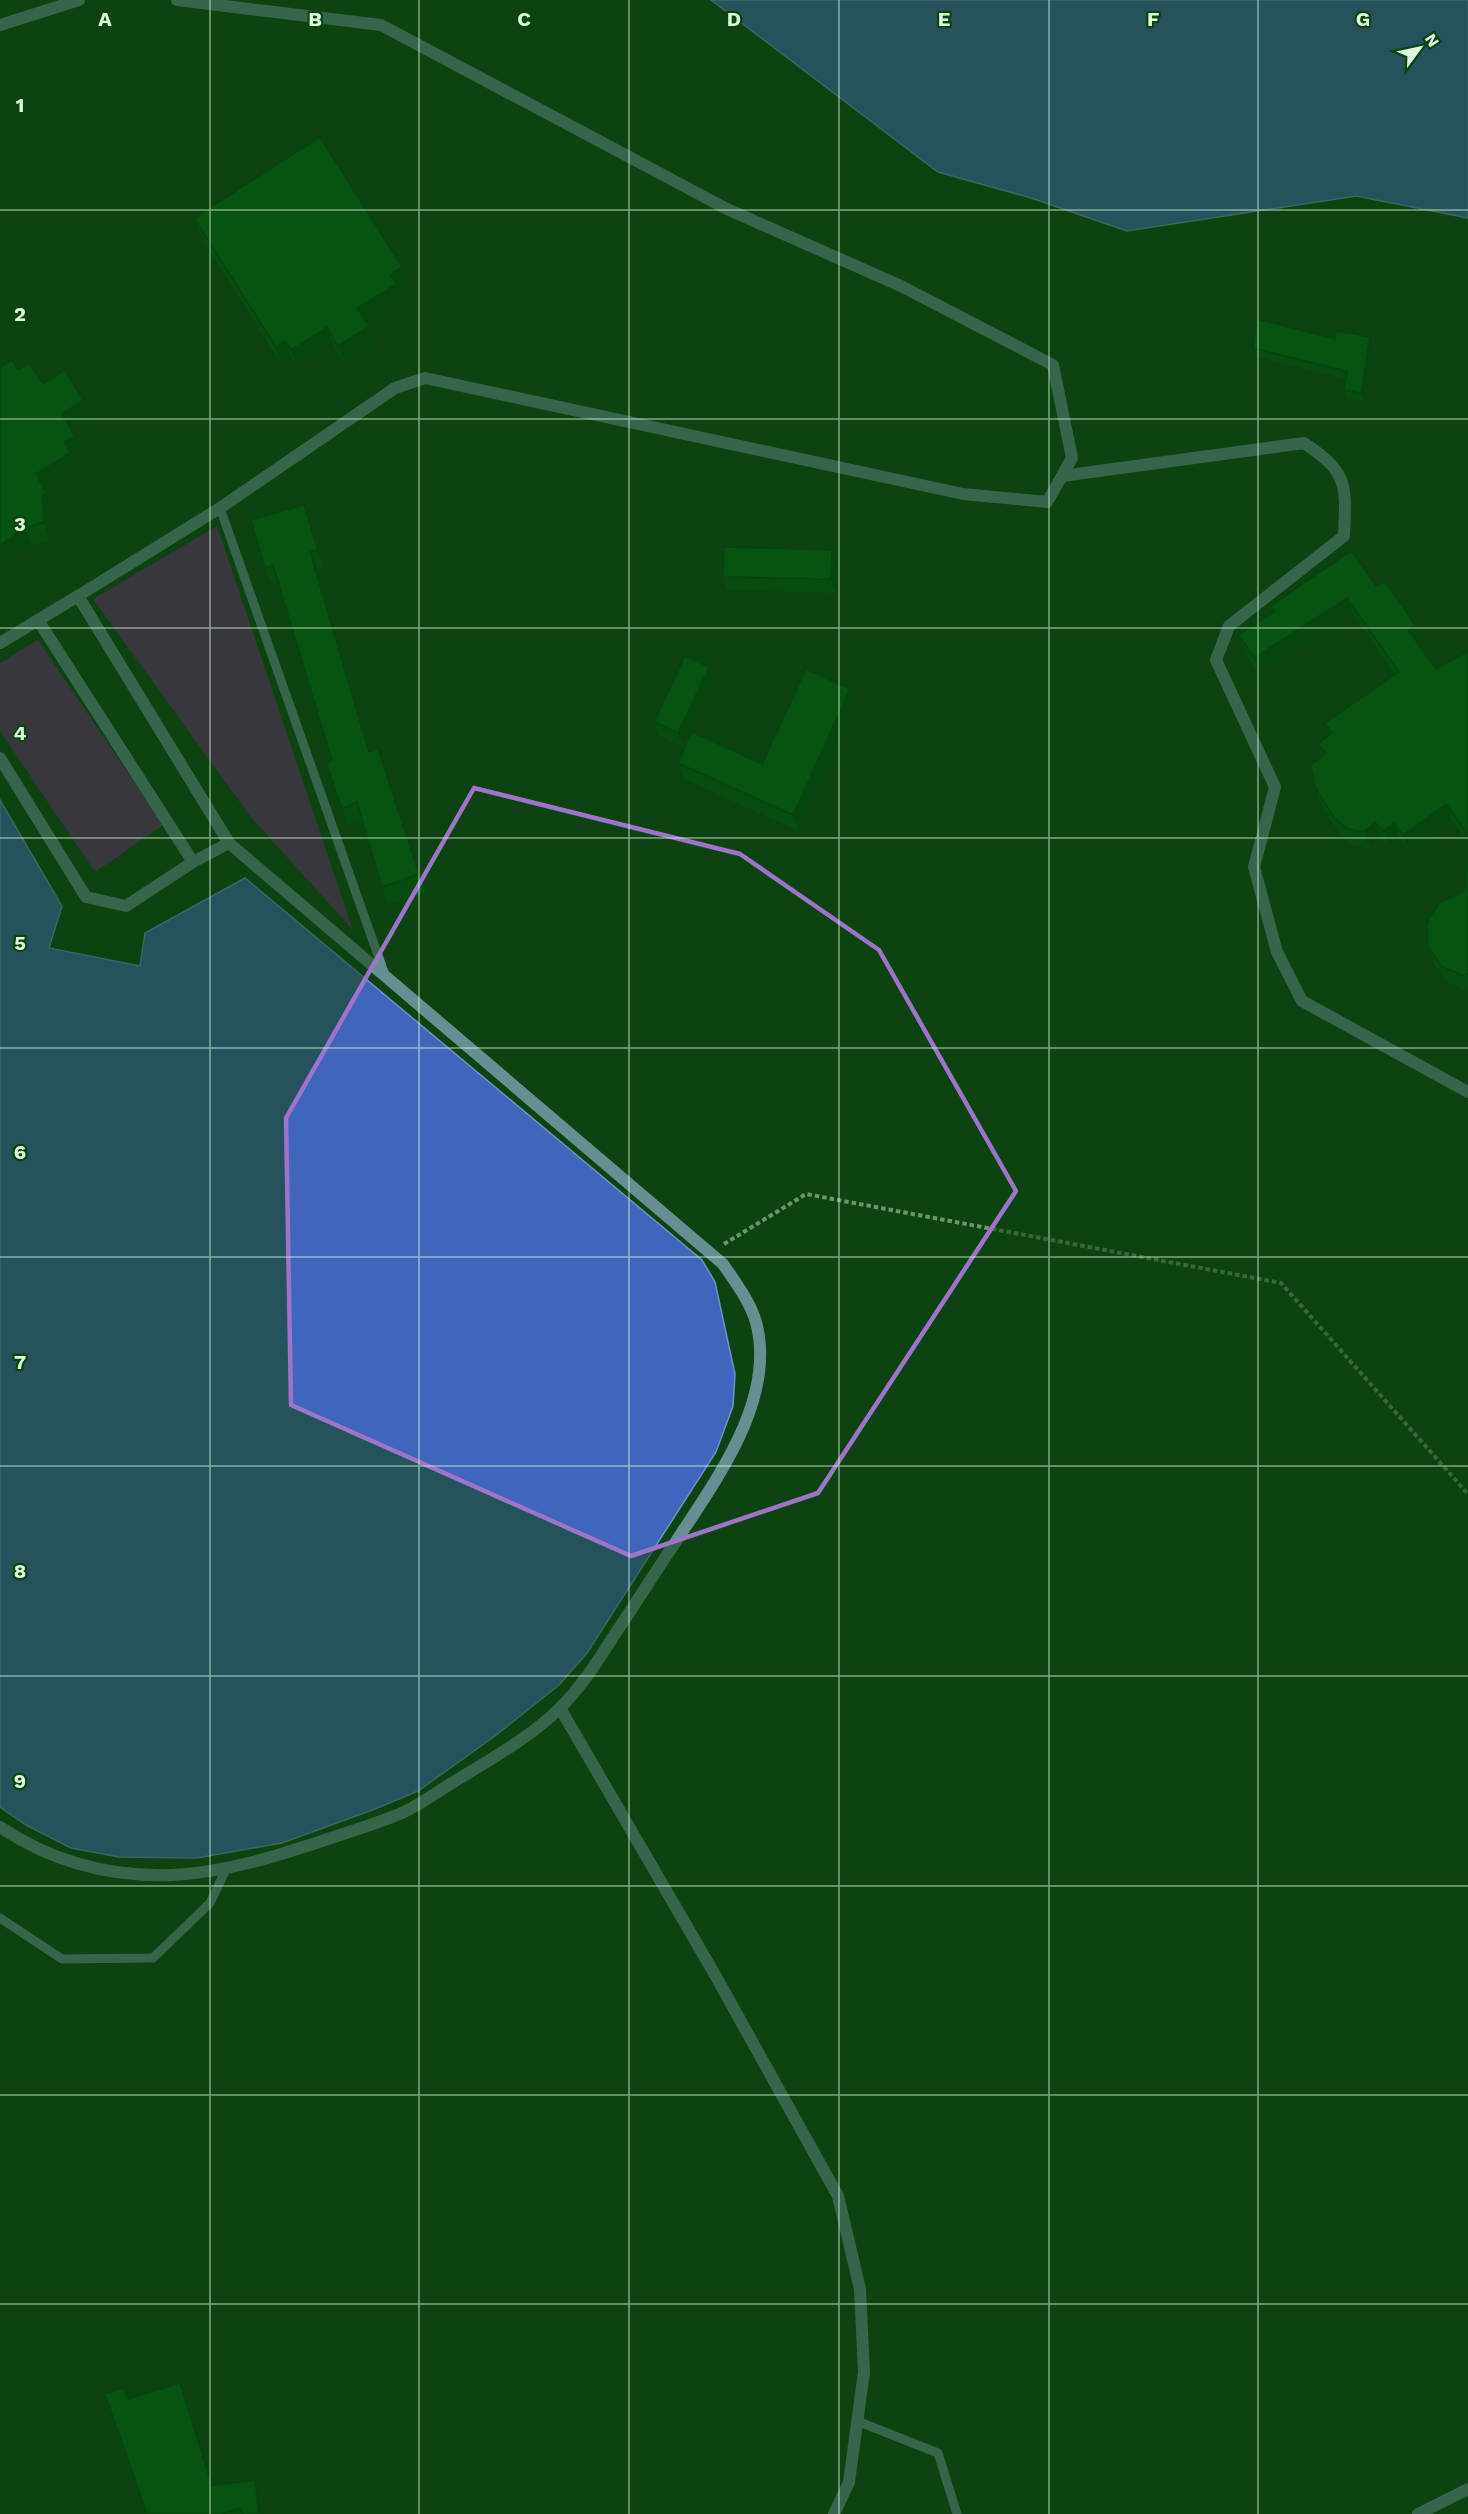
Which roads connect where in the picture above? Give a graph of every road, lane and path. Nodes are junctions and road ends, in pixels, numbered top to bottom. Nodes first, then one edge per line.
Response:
1 (79, 0) edge
2 (177, 0) edge
3 (0, 25) edge
4 (1062, 476) junction
5 (220, 508) junction
6 (78, 596) junction
7 (38, 620) junction
8 (0, 643) edge
9 (0, 758) edge
10 (229, 843) junction
11 (193, 862) junction
12 (386, 978) junction
13 (1468, 1092) edge
14 (712, 1255) junction
15 (1468, 1494) edge
16 (560, 1708) junction
17 (0, 1827) edge
18 (227, 1867) junction
19 (1, 1919) edge
20 (857, 2421) junction
21 (1468, 2489) edge
22 (834, 2514) edge
23 (957, 2514) edge
24 (1418, 2514) edge

1 - 3 street
2 - 4 street
4 - 5 street
4 - 13 street
5 - 6 street
5 - 12 lane
6 - 7 street
6 - 10 street
7 - 8 street
7 - 11 street
9 - 11 street
10 - 11 street
10 - 12 street
12 - 14 street
14 - 15 path
14 - 16 street
16 - 18 street
16 - 20 street
17 - 18 street
18 - 19 lane
20 - 22 street
20 - 23 lane
21 - 24 street

